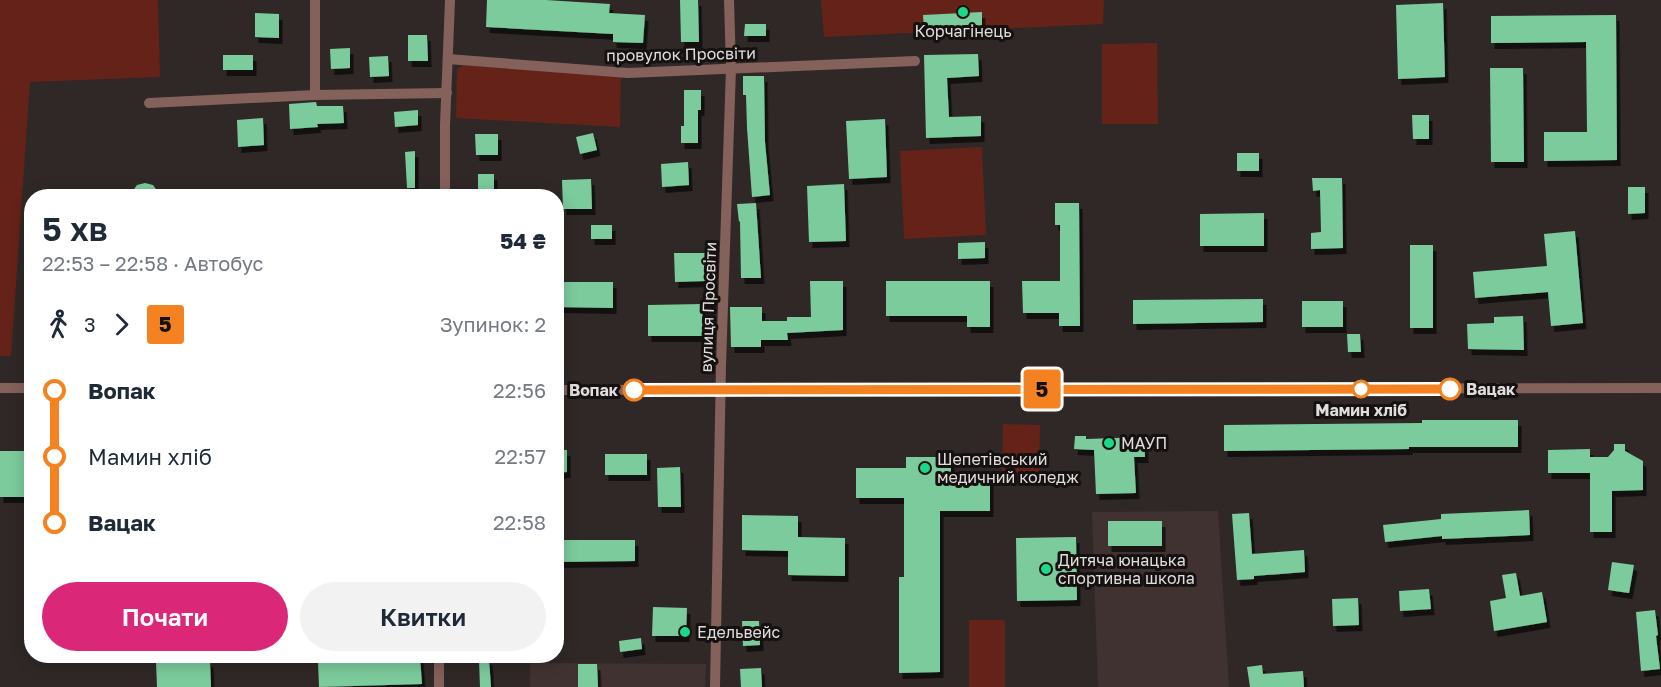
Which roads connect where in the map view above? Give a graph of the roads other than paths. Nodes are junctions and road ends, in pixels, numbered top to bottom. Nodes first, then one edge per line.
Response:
1 (315, 0) edge
2 (450, 0) edge
3 (729, 0) edge
4 (448, 59) junction
5 (915, 61) dead end
6 (730, 68) junction
7 (447, 93) junction
8 (315, 95) junction
9 (149, 103) dead end
10 (445, 189) edge
11 (0, 388) edge
12 (24, 388) edge
13 (1661, 388) edge
14 (720, 389) junction
15 (564, 390) edge
16 (439, 663) edge
17 (439, 687) edge
18 (715, 687) edge

1 - 8 street
2 - 4 street
3 - 6 street, вулиця Просвіти
4 - 6 street, провулок Просвіти
4 - 7 street
5 - 6 street, провулок Просвіти
6 - 14 street, вулиця Просвіти
7 - 8 street
7 - 10 street
8 - 9 street
11 - 12 street
13 - 14 street
14 - 15 street
14 - 18 street, вулиця Просвіти
16 - 17 street

